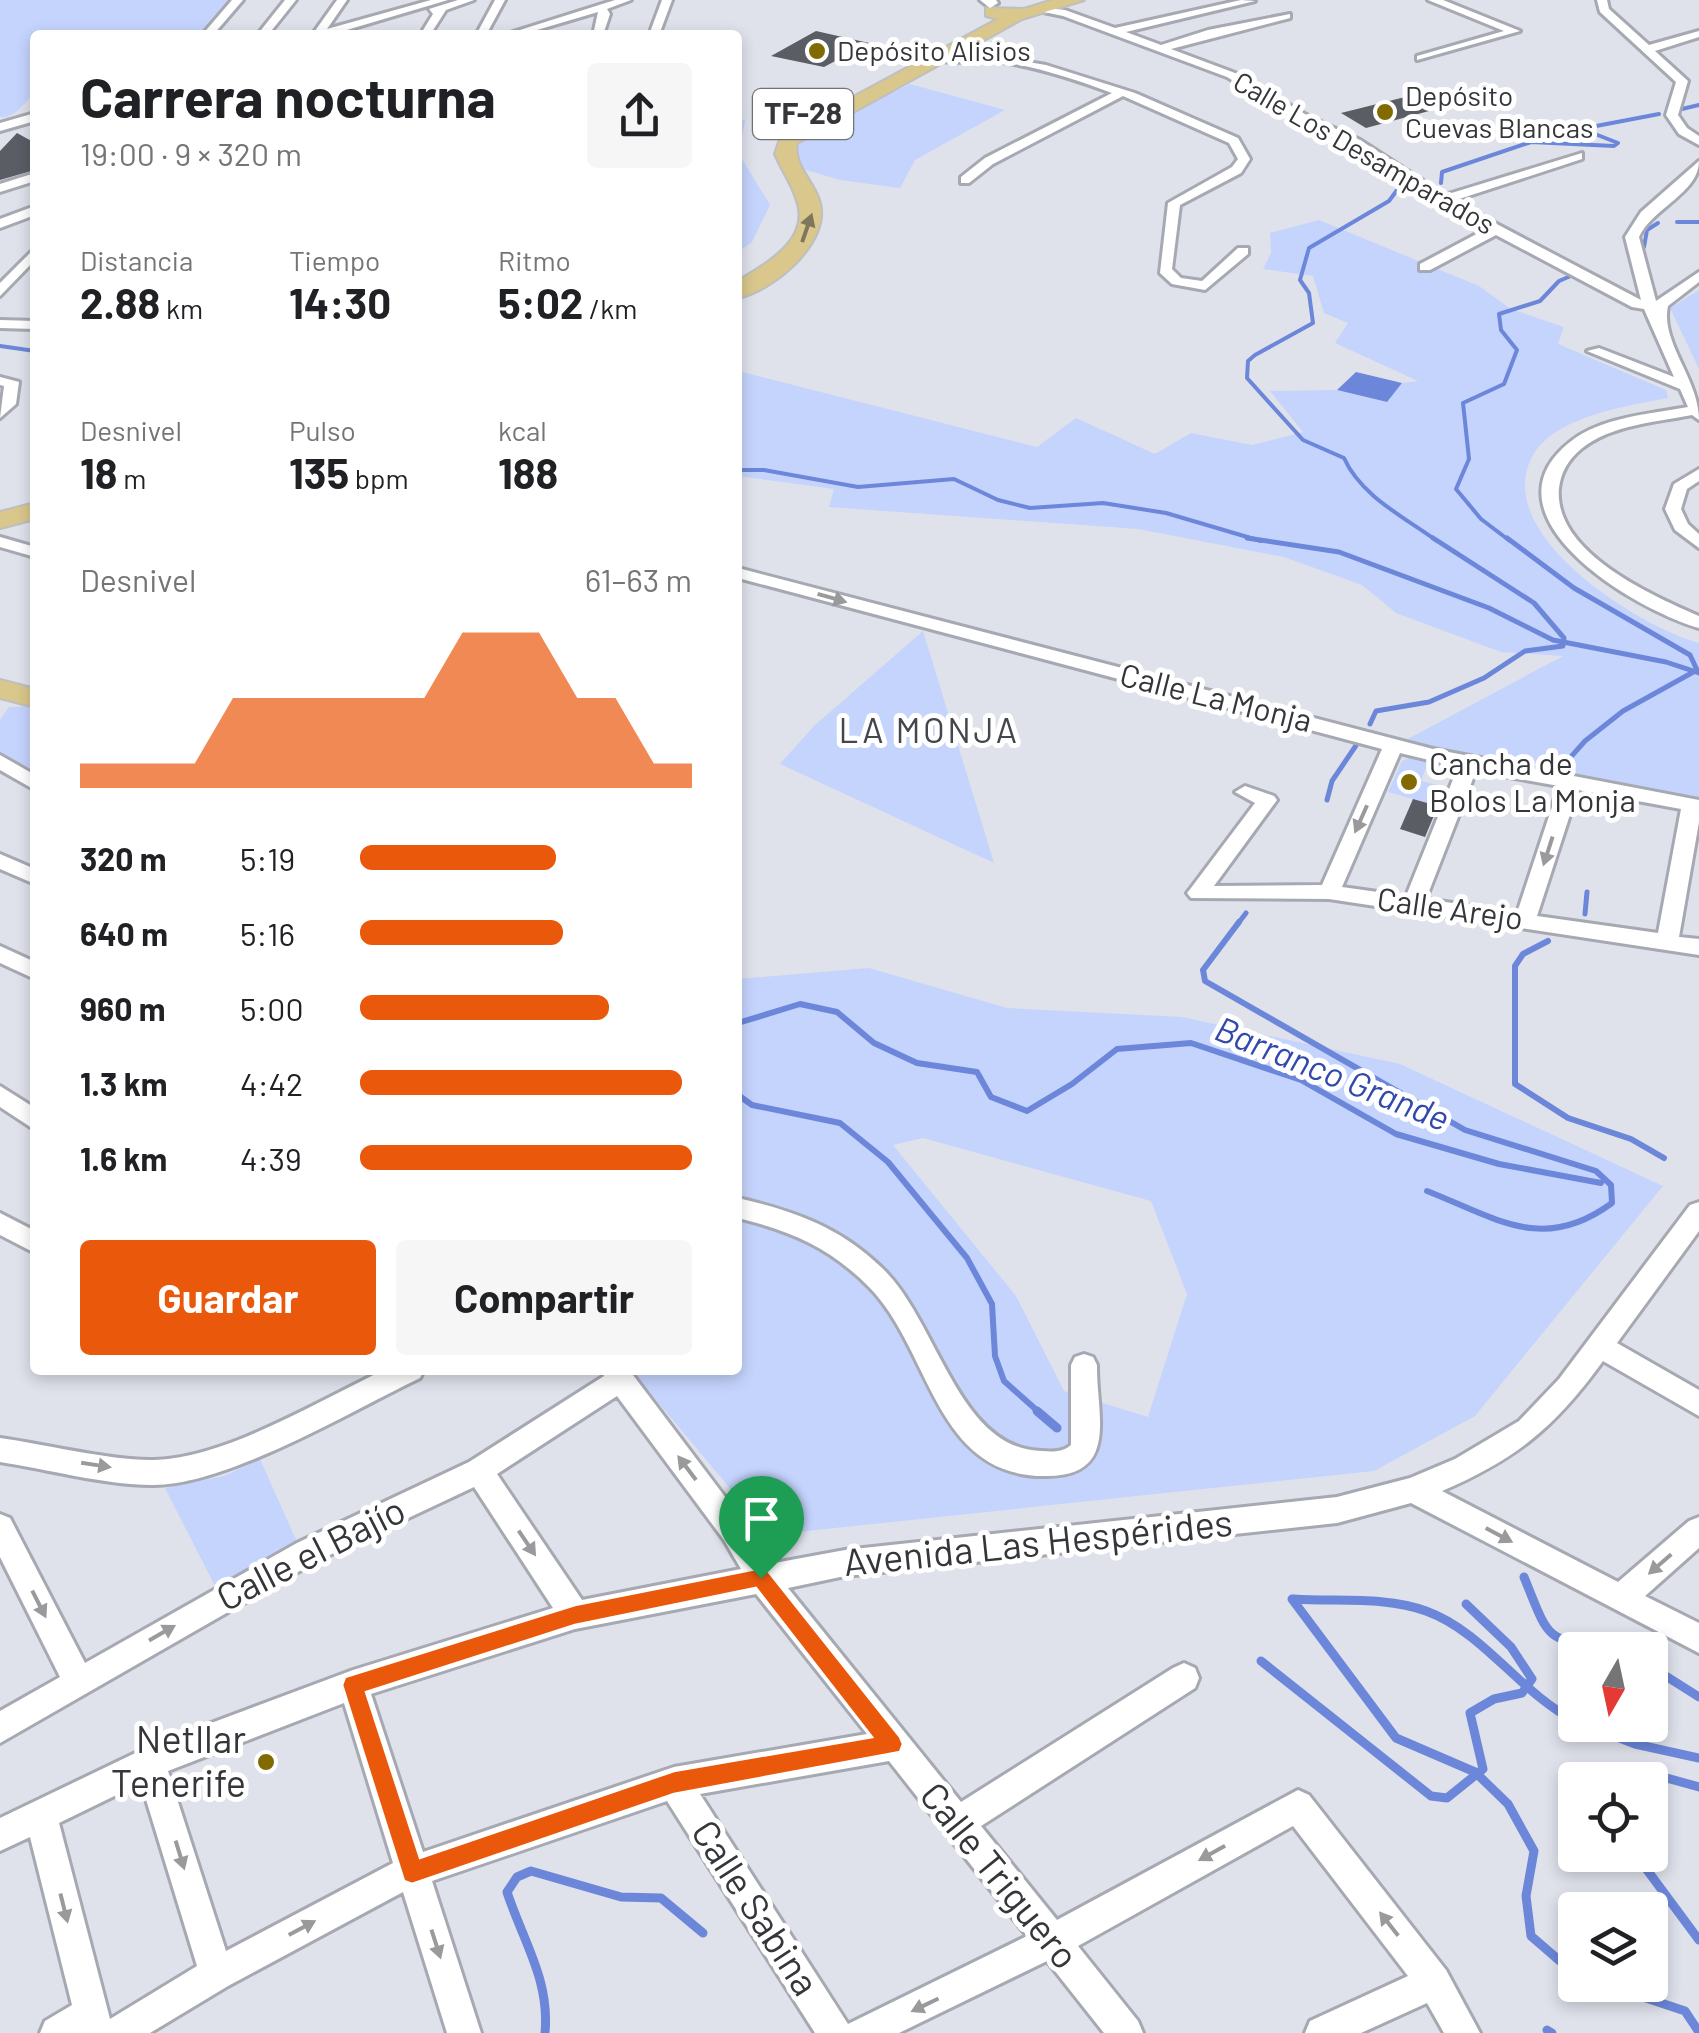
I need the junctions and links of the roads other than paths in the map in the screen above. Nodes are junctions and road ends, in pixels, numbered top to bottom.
1 (238, 0) edge
2 (291, 0) edge
3 (342, 0) edge
4 (469, 0) edge
5 (500, 0) edge
6 (626, 0) edge
7 (666, 0) edge
8 (1433, 0) edge
9 (1250, 1) edge
10 (442, 4) edge
11 (992, 4) edge
12 (1600, 5) edge
13 (1031, 7) edge
14 (600, 8) junction
15 (1073, 8) edge
16 (1286, 16) dead end
17 (549, 23) edge
18 (211, 30) edge
19 (266, 30) edge
20 (321, 30) edge
21 (337, 30) edge
22 (376, 30) edge
23 (428, 30) edge
24 (484, 30) edge
25 (600, 30) edge
26 (656, 30) edge
27 (1117, 31) junction
28 (1699, 34) edge
29 (975, 48) junction
30 (1162, 48) junction
31 (1648, 49) junction
32 (1421, 58) dead end
33 (1699, 74) edge
34 (1682, 80) junction
35 (1120, 92) junction
36 (30, 106) edge
37 (30, 119) edge
38 (30, 126) edge
39 (3, 131) edge
40 (764, 137) dead end
41 (1699, 141) edge
42 (1578, 156) dead end
43 (1699, 165) edge
44 (765, 167) dead end
45 (30, 179) edge
46 (966, 180) dead end
47 (0, 188) edge
48 (1443, 200) junction
49 (30, 212) edge
50 (0, 223) edge
51 (30, 223) edge
52 (1496, 230) junction
53 (1244, 251) dead end
54 (30, 258) edge
55 (1425, 266) dead end
56 (742, 271) edge
57 (1699, 276) edge
58 (1641, 280) junction
59 (1683, 286) junction
60 (742, 289) edge
61 (0, 292) edge
62 (1649, 302) junction
63 (1657, 322) junction
64 (0, 324) edge
65 (30, 325) edge
66 (1594, 351) dead end
67 (0, 380) edge
68 (1685, 386) junction
69 (0, 413) edge
70 (1698, 413) edge
71 (1699, 474) edge
72 (0, 542) edge
73 (1699, 544) edge
74 (30, 551) edge
75 (746, 576) edge
76 (1699, 623) edge
77 (0, 689) edge
78 (30, 697) edge
79 (1393, 746) junction
80 (0, 761) edge
81 (1469, 763) junction
82 (30, 781) edge
83 (1570, 781) junction
84 (1246, 792) dead end
85 (1695, 806) edge
86 (0, 861) edge
87 (30, 875) edge
88 (1329, 892) junction
89 (1414, 902) junction
90 (1525, 920) junction
91 (1667, 942) junction
92 (1699, 947) edge
93 (0, 954) edge
94 (30, 969) edge
95 (0, 1095) edge
96 (30, 1117) edge
97 (742, 1209) edge
98 (1699, 1212) edge
99 (0, 1223) edge
100 (30, 1240) edge
101 (1600, 1346) junction
102 (1084, 1365) dead end
103 (399, 1375) edge
104 (617, 1375) edge
105 (1699, 1404) edge
106 (0, 1450) edge
107 (479, 1471) junction
108 (1413, 1490) junction
109 (0, 1526) edge
110 (1699, 1530) edge
111 (761, 1578) junction
112 (1620, 1599) junction
113 (575, 1615) junction
114 (1699, 1639) edge
115 (1184, 1678) dead end
116 (78, 1681) junction
117 (352, 1685) junction
118 (0, 1728) edge
119 (892, 1744) junction
120 (150, 1762) junction
121 (674, 1783) junction
122 (40, 1814) junction
123 (958, 1822) junction
124 (0, 1835) edge
125 (412, 1872) junction
126 (1051, 1942) junction
127 (216, 1974) junction
128 (1434, 1982) junction
129 (102, 2026) edge
130 (57, 2033) edge
131 (464, 2033) edge
132 (835, 2033) edge
133 (862, 2033) edge
134 (1126, 2033) edge
135 (1322, 2033) edge
136 (1464, 2033) edge

1 - 18 street
2 - 19 street
3 - 20 street
4 - 10 street
5 - 24 street
6 - 14 street
7 - 26 street
8 - 32 street
9 - 27 street
10 - 21 street
10 - 22 street
10 - 23 street
11 - 13 main road, TF-28
11 - 40 main road, TF-28
12 - 31 street
13 - 15 main road, TF-28
13 - 29 main road, TF-28
14 - 17 street
14 - 25 street
15 - 27 street, Calle Los Desamparados
16 - 30 street
27 - 30 street, Calle Los Desamparados
28 - 31 street
29 - 35 street
60 -> 29 main road, TF-28
30 - 48 street, Calle Los Desamparados
31 - 34 street
33 - 34 street
34 - 41 street
35 - 46 street
35 - 53 street
36 - 39 street
37 - 39 street
38 - 39 street
42 - 48 street
43 - 58 street
44 - 56 main road, TF-28
45 - 47 street
48 - 52 street, Calle Los Desamparados
49 - 50 street
50 - 51 street
52 - 55 street
52 - 62 street, Calle Los Desamparados
54 - 61 street
57 - 59 street
58 - 59 street
58 - 62 street
59 - 62 street
59 - 63 street
62 - 63 street
63 - 68 street
64 - 65 street
66 - 68 street
67 - 69 street
68 - 70 street
70 - 76 street
71 - 73 street
72 - 74 street
75 -> 79 street, Calle La Monja
77 - 78 main road
79 - 81 street, Calle La Monja
79 -> 88 street
80 - 82 street
81 - 83 street, Calle La Monja
81 - 89 street
83 - 85 street, Calle La Monja
83 -> 90 street
84 - 88 street, Calle Arejo
85 - 91 street
86 - 87 street
88 - 89 street, Calle Arejo
89 - 90 street, Calle Arejo
90 - 91 street, Calle Arejo
91 - 92 street, Calle Arejo
93 - 94 street
95 - 96 street
97 - 102 street
98 - 101 street, Avenida Las Hespérides
99 - 100 street
101 - 105 street
101 - 108 street, Avenida Las Hespérides
106 -> 103 street
104 - 107 street, Calle el Bajío
111 -> 104 street, Calle Triguero
107 -> 113 street
116 -> 107 street, Calle el Bajío
108 - 111 street, Avenida Las Hespérides
108 -> 112 street
109 -> 116 street
110 -> 112 street
111 - 113 street, Avenida Las Hespérides
111 - 119 street, Calle Triguero
112 - 114 street
113 - 117 street, Avenida Las Hespérides
115 - 123 street
116 - 118 street, Calle el Bajío
117 - 120 street, Avenida Las Hespérides
117 - 125 street
119 - 121 street
119 - 123 street, Calle Triguero
120 - 122 street, Avenida Las Hespérides
120 -> 127 street
121 - 125 street
121 - 132 street, Calle Sabina
122 - 124 street, Avenida Las Hespérides
122 -> 129 street
123 - 126 street, Calle Triguero
127 -> 125 street
125 -> 131 street
128 -> 126 street
126 -> 133 street
126 - 134 street, Calle Triguero
127 - 129 street
128 - 135 street
128 - 136 street
129 - 130 street

